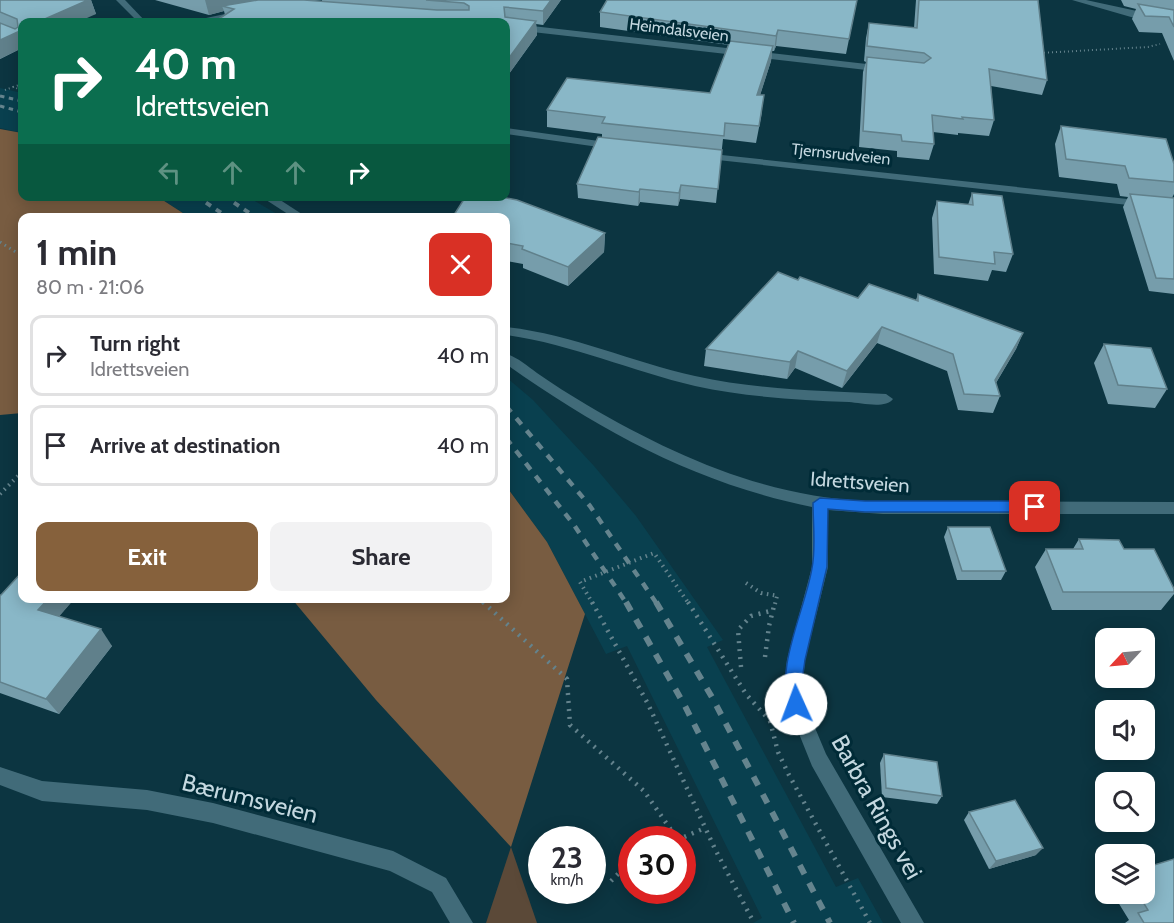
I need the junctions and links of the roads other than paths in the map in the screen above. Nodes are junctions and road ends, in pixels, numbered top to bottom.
1 (120, 0) edge
2 (1076, 0) edge
3 (281, 5) edge
4 (138, 18) edge
5 (212, 18) edge
6 (1174, 22) edge
7 (510, 26) edge
8 (898, 71) edge
9 (510, 132) edge
10 (620, 147) edge
11 (691, 154) edge
12 (274, 201) edge
13 (1174, 207) edge
14 (294, 213) edge
15 (510, 332) edge
16 (510, 361) edge
17 (886, 399) dead end
18 (820, 503) junction
19 (1174, 508) edge
20 (0, 776) edge
21 (462, 923) edge
22 (914, 923) edge

1 - 4 street
2 - 6 street
3 - 5 street
7 - 8 street, Heimdalsveien
9 - 10 street
11 - 13 street, Tjernsrudveien
12 - 14 street
15 - 17 street
16 - 18 street, Idrettsveien
18 - 19 street, Idrettsveien
18 - 22 street, Barbra Rings vei
20 - 21 street, Bærumsveien

